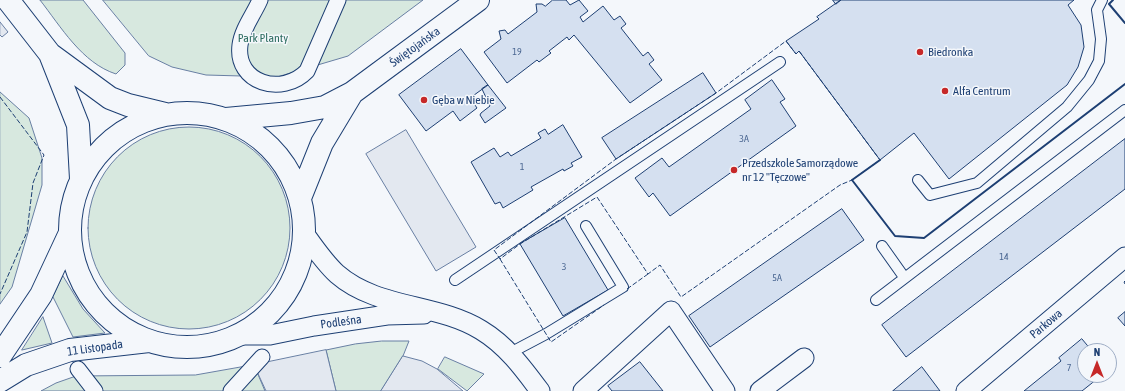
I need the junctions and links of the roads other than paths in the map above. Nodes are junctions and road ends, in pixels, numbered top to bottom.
1 (8, 0) edge
2 (260, 0) edge
3 (338, 0) edge
4 (478, 0) edge
5 (1102, 0) edge
6 (50, 54) junction
7 (780, 62) dead end
8 (352, 93) junction
9 (1125, 110) edge
10 (168, 114) junction
11 (225, 119) junction
12 (81, 179) junction
13 (918, 180) dead end
14 (300, 198) junction
15 (586, 226) dead end
16 (304, 233) junction
17 (69, 235) junction
18 (882, 246) dead end
19 (1125, 257) edge
20 (904, 277) junction
21 (455, 280) dead end
22 (876, 300) dead end
23 (445, 314) junction
24 (239, 335) junction
25 (149, 341) junction
26 (510, 353) junction
27 (0, 356) edge
28 (262, 357) dead end
29 (804, 358) dead end
30 (78, 368) dead end
31 (0, 381) edge
32 (95, 391) edge
33 (231, 391) edge
34 (540, 391) edge
35 (583, 391) edge
36 (725, 391) edge
37 (760, 391) edge
38 (966, 391) edge

1 - 6 street
2 - 3 street
4 - 8 street, Świętojańska
5 - 13 lane
6 - 10 street
6 - 12 street
7 - 21 lane
8 - 11 street, Świętojańska
8 - 14 street, Świętojańska
9 - 20 lane
10 - 11 street
10 - 12 street
11 - 14 street
12 - 17 street
14 - 16 street
15 - 26 lane
16 - 23 street, Podleśna
16 - 24 street
17 - 25 street
17 - 27 street
18 - 20 lane
19 - 38 street, Parkowa
20 - 22 lane
23 - 24 street, Podleśna
23 - 26 street, Podleśna
24 - 25 street
25 - 31 street, 11 Listopada
26 - 34 street, Podleśna
28 - 33 street
29 - 37 street
30 - 32 street
35 - 36 street

